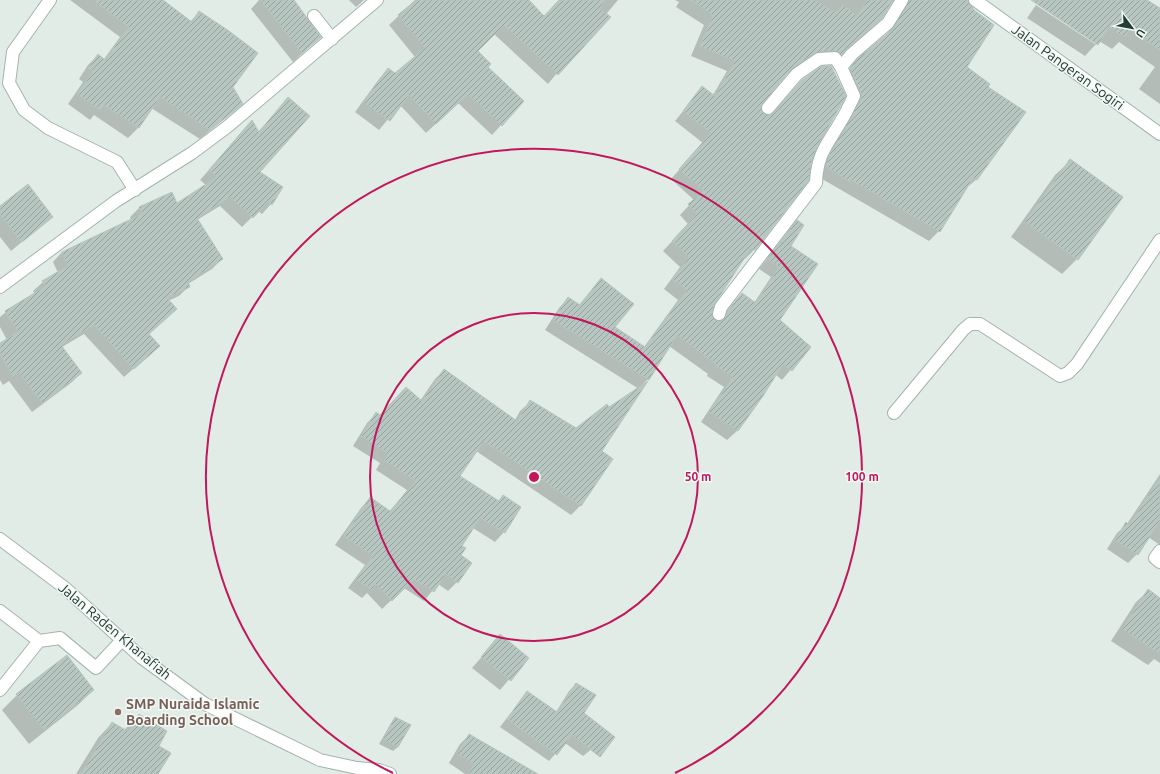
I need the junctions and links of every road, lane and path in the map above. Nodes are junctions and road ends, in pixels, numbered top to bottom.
1 (50, 0) edge
2 (377, 0) edge
3 (902, 0) edge
4 (975, 0) edge
5 (314, 16) dead end
6 (332, 39) junction
7 (841, 67) junction
8 (768, 108) dead end
9 (1160, 134) edge
10 (135, 190) junction
11 (1160, 240) edge
12 (0, 287) edge
13 (719, 314) dead end
14 (894, 413) dead end
15 (0, 539) edge
16 (0, 611) edge
17 (123, 639) junction
18 (39, 641) junction
19 (0, 690) edge
20 (390, 774) edge

1 - 10 street
2 - 6 street
3 - 7 street
4 - 9 street, Jalan Pangeran Sogiri
5 - 6 street
6 - 10 street
7 - 8 street
7 - 13 street
10 - 12 street
11 - 14 street
15 - 17 street, Jalan Raden Khanafiah
16 - 18 street
17 - 18 street
17 - 20 street, Jalan Raden Khanafiah
18 - 19 street

